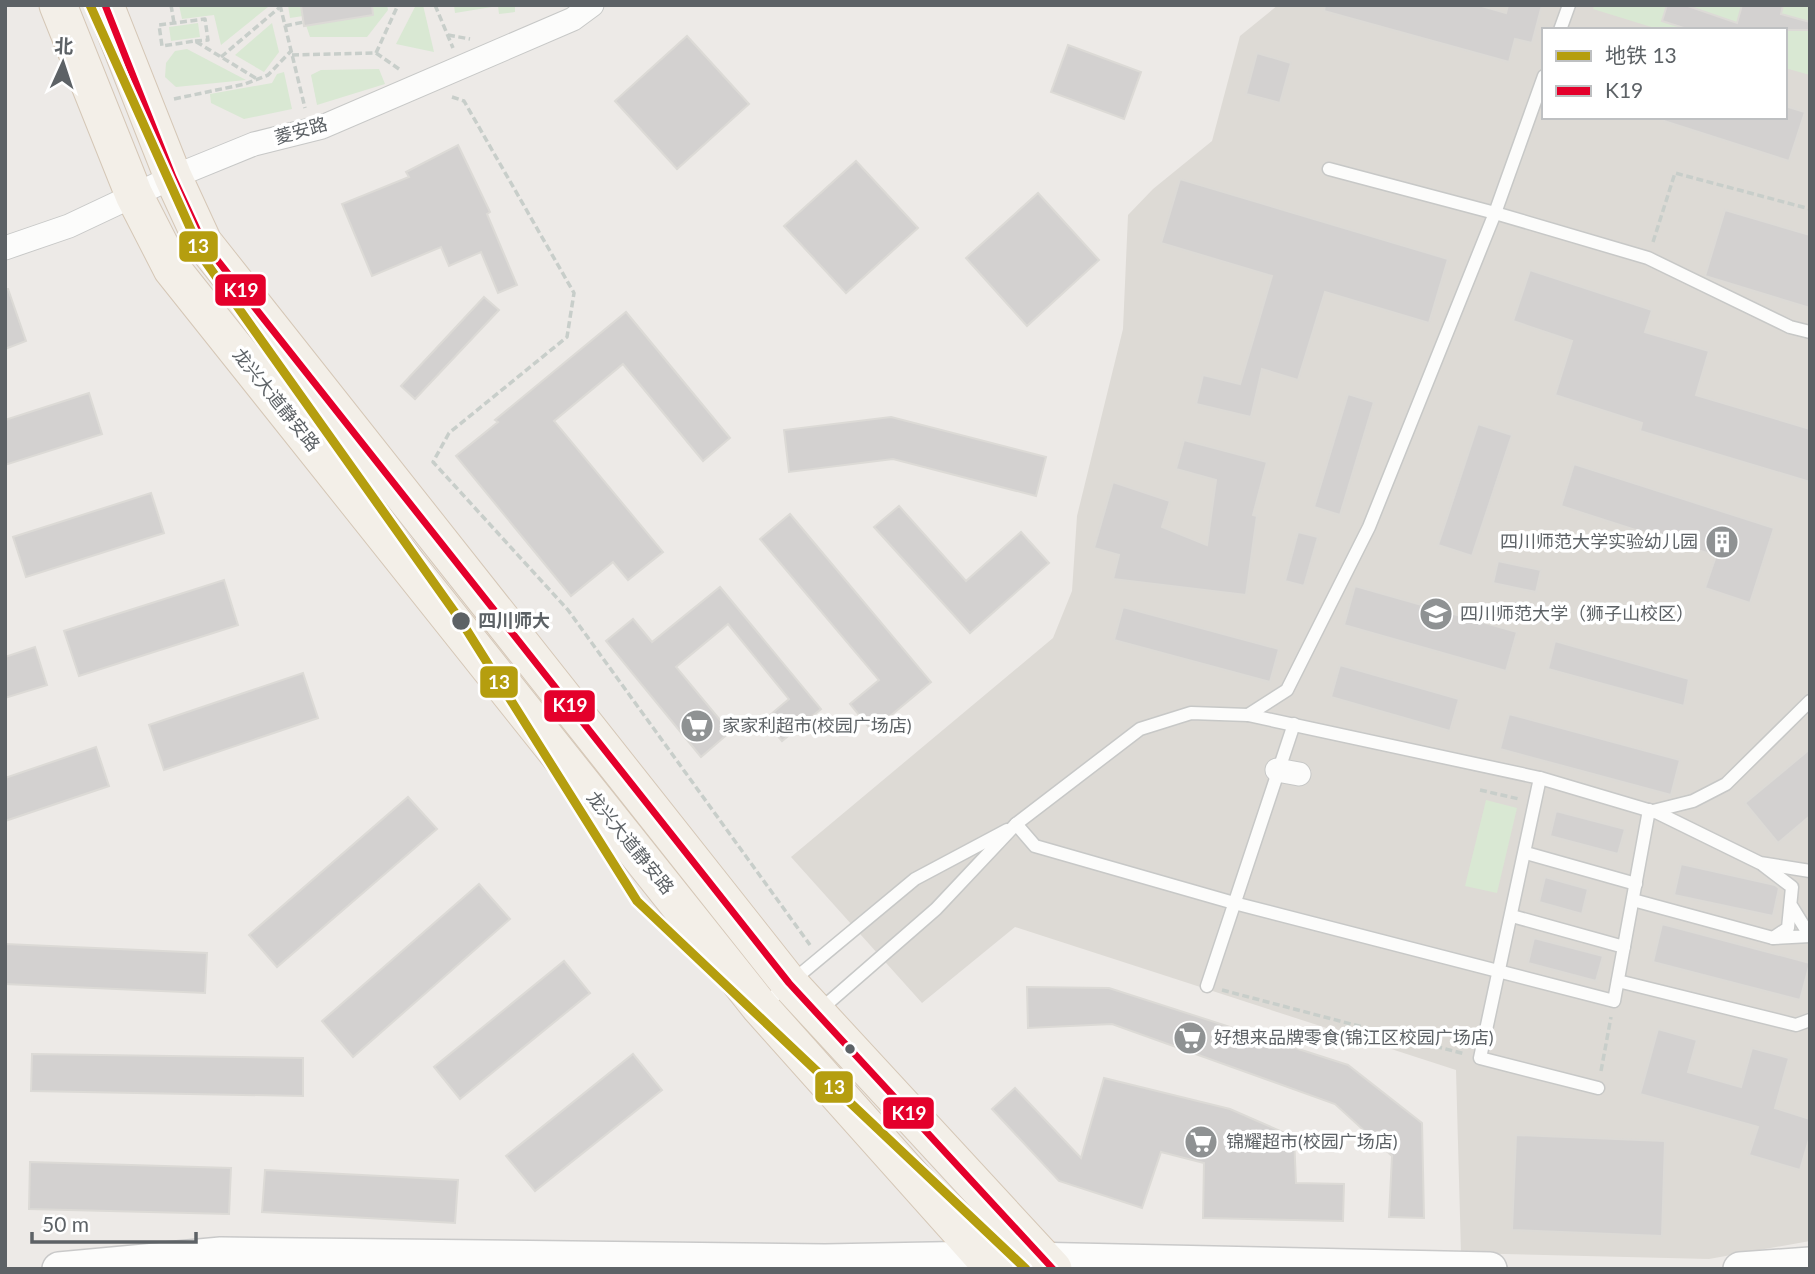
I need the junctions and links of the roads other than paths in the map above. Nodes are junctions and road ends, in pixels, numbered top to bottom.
1 (58, 5) edge
2 (105, 5) edge
3 (592, 5) edge
4 (1569, 5) edge
5 (1561, 28) edge
6 (1542, 82) edge
7 (1329, 169) dead end
8 (173, 177) junction
9 (134, 195) junction
10 (1495, 213) junction
11 (5, 248) edge
12 (1810, 332) edge
13 (1810, 701) edge
14 (1248, 715) junction
15 (1294, 724) junction
16 (1540, 778) junction
17 (1651, 811) junction
18 (1016, 824) junction
19 (1526, 853) junction
20 (1760, 863) junction
21 (1810, 871) edge
22 (1636, 884) junction
23 (1633, 900) junction
24 (1234, 902) junction
25 (1792, 907) junction
26 (1512, 916) junction
27 (1773, 938) junction
28 (1624, 947) junction
29 (1499, 972) junction
30 (1618, 981) junction
31 (789, 983) junction
32 (1207, 986) road end
33 (760, 1007) junction
34 (1810, 1020) edge
35 (801, 1027) junction
36 (1598, 1088) road end
37 (989, 1263) edge
38 (1049, 1264) edge
39 (1810, 1264) edge
40 (829, 1265) edge
41 (1273, 1267) edge
42 (59, 1269) edge
43 (1489, 1269) edge
44 (1740, 1269) edge

1 - 9 main road, 龙兴大道静安路
2 - 8 main road, 龙兴大道静安路
3 - 8 street, 菱安路
4 - 5 lane
6 - 10 lane
7 - 10 lane
8 - 9 street, 菱安路
8 - 31 main road, 龙兴大道静安路
9 - 11 street, 菱安路
9 - 33 main road, 龙兴大道静安路
10 - 12 lane
10 - 14 lane
13 - 17 lane
14 - 15 lane
14 - 18 lane
15 - 16 lane
15 - 24 lane
16 - 17 lane
16 - 19 lane
17 - 20 lane
17 - 22 lane
18 - 24 lane
18 - 31 lane
18 - 35 lane
19 - 22 lane
19 - 26 lane
20 - 21 lane
20 - 25 lane
22 - 23 lane
23 - 27 lane
23 - 28 lane
24 - 29 lane
24 - 32 lane
25 - 27 lane
25 - 27 lane
26 - 28 lane
26 - 29 lane
28 - 30 lane
29 - 30 lane
29 - 36 lane
30 - 34 lane
31 - 33 lane
31 - 35 main road, 龙兴大道静安路
33 - 35 main road, 龙兴大道静安路
35 - 37 main road, 龙兴大道静安路
35 - 38 main road, 龙兴大道静安路
37 - 38 main road
37 - 40 main road
38 - 41 main road
39 - 44 main road
40 - 42 main road
41 - 43 main road

